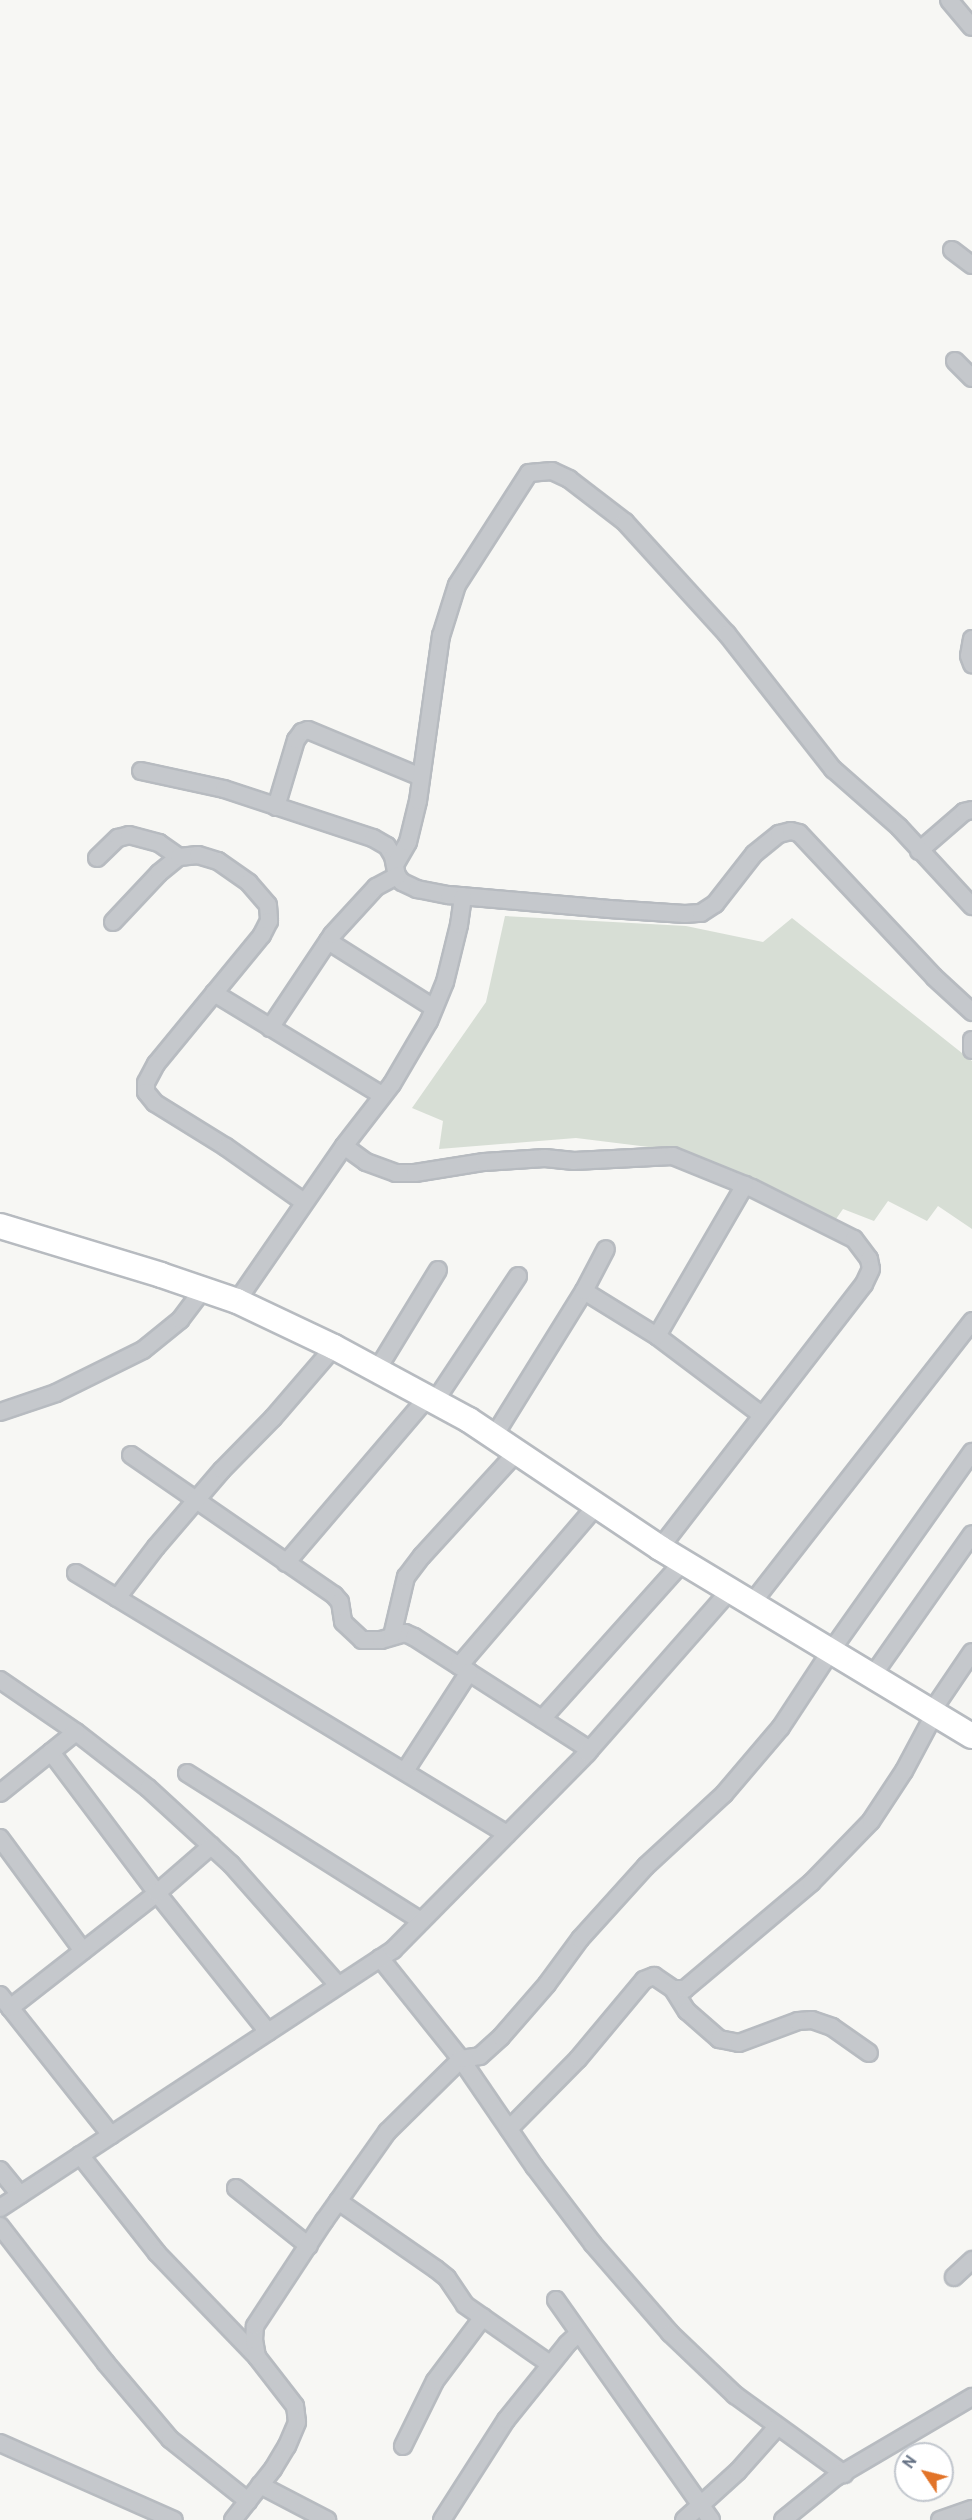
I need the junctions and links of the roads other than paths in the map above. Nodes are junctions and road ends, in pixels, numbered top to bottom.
1 (950, 0) edge
2 (972, 27) edge
3 (952, 250) dead end
4 (972, 265) edge
5 (955, 361) dead end
6 (972, 378) edge
7 (972, 639) edge
8 (972, 664) edge
9 (141, 771) dead end
10 (421, 777) junction
11 (276, 807) junction
12 (972, 810) edge
13 (919, 851) junction
14 (179, 857) junction
15 (97, 858) dead end
16 (396, 869) junction
17 (463, 896) junction
18 (972, 906) edge
19 (113, 922) dead end
20 (328, 941) junction
21 (214, 993) junction
22 (434, 1008) junction
23 (972, 1012) edge
24 (270, 1028) junction
25 (972, 1040) edge
26 (972, 1050) edge
27 (382, 1095) junction
28 (344, 1146) junction
29 (745, 1185) junction
30 (304, 1202) junction
31 (0, 1226) edge
32 (606, 1249) dead end
33 (438, 1270) dead end
34 (519, 1276) dead end
35 (203, 1289) junction
36 (584, 1291) junction
37 (237, 1301) junction
38 (972, 1321) edge
39 (657, 1336) junction
40 (334, 1347) junction
41 (377, 1370) junction
42 (431, 1399) junction
43 (0, 1412) edge
44 (762, 1415) junction
45 (494, 1436) junction
46 (518, 1451) junction
47 (972, 1452) edge
48 (131, 1455) dead end
49 (195, 1501) junction
50 (597, 1504) junction
51 (972, 1534) edge
52 (660, 1548) junction
53 (683, 1562) junction
54 (286, 1563) junction
55 (76, 1573) dead end
56 (730, 1590) junction
57 (117, 1598) junction
58 (752, 1603) junction
59 (392, 1636) junction
60 (831, 1651) junction
61 (972, 1652) edge
62 (464, 1669) junction
63 (873, 1676) junction
64 (0, 1680) edge
65 (933, 1712) junction
66 (542, 1719) junction
67 (969, 1729) edge
68 (76, 1732) junction
69 (590, 1750) junction
70 (51, 1752) junction
71 (405, 1771) junction
72 (187, 1773) dead end
73 (0, 1793) edge
74 (507, 1834) junction
75 (0, 1838) edge
76 (211, 1846) junction
77 (157, 1893) junction
78 (421, 1921) junction
79 (83, 1951) junction
80 (380, 1958) junction
81 (338, 1985) junction
82 (673, 1989) junction
83 (5, 2001) edge
84 (268, 2032) junction
85 (869, 2053) dead end
86 (461, 2059) junction
87 (509, 2129) junction
88 (111, 2135) junction
89 (80, 2155) junction
90 (0, 2170) edge
91 (236, 2188) dead end
92 (20, 2195) junction
93 (338, 2201) junction
94 (0, 2208) edge
95 (0, 2226) edge
96 (309, 2246) junction
97 (972, 2260) edge
98 (954, 2277) dead end
99 (556, 2300) dead end
100 (483, 2317) junction
101 (579, 2333) junction
102 (257, 2357) junction
103 (550, 2364) junction
104 (972, 2397) edge
105 (777, 2427) junction
106 (0, 2443) edge
107 (403, 2446) dead end
108 (844, 2474) junction
109 (260, 2486) junction
110 (248, 2501) junction
111 (700, 2505) junction
112 (972, 2509) edge
113 (174, 2520) edge
114 (233, 2520) edge
115 (327, 2520) edge
116 (442, 2520) edge
117 (684, 2520) edge
118 (711, 2520) edge
119 (783, 2520) edge
120 (940, 2520) edge

1 - 2 street
3 - 4 street
5 - 6 street
7 - 8 street
9 - 11 street
10 - 11 street
10 - 13 street
10 - 16 street
11 - 16 street
12 - 13 street
13 - 18 street
14 - 15 street
14 - 19 street
14 - 21 street
16 - 17 street
16 - 20 street
17 - 22 street
17 - 23 street
20 - 22 street
20 - 24 street
21 - 24 street
21 - 30 street
22 - 27 street
24 - 27 street
25 - 26 street
27 - 28 street
28 - 29 street
28 - 30 street
29 - 39 street
29 - 44 street
30 - 37 street
31 - 35 main road
32 - 36 street
33 - 41 street
34 - 42 street
35 - 37 main road
35 - 43 street
36 - 39 street
36 - 45 street
37 - 40 main road
38 - 58 street
39 - 44 street
40 - 41 main road
40 - 49 street
41 - 42 main road
42 - 45 main road
42 - 54 street
44 - 52 street
45 - 46 main road
46 - 50 main road
46 - 59 street
47 - 60 street
48 - 49 street
49 - 54 street
49 - 57 street
50 - 52 main road
50 - 62 street
51 - 63 street
52 - 53 main road
53 - 56 main road
53 - 66 street
54 - 59 street
55 - 57 street
56 - 58 main road
56 - 69 street
57 - 71 street
58 - 60 main road
59 - 62 street
60 - 63 main road
60 - 86 street
61 - 65 street
62 - 66 street
62 - 71 street
63 - 65 main road
64 - 68 street
65 - 67 main road
65 - 82 street
66 - 69 street
68 - 70 street
68 - 76 street
69 - 74 street
70 - 73 street
70 - 77 street
71 - 74 street
72 - 78 street
74 - 78 street
75 - 79 street
76 - 77 street
76 - 81 street
77 - 79 street
77 - 84 street
78 - 80 street
79 - 83 street
80 - 81 street
80 - 86 street
81 - 84 street
82 - 85 street
82 - 87 street
83 - 88 street
84 - 88 street
86 - 87 street
86 - 93 street
87 - 105 street
88 - 89 street
89 - 92 street
89 - 102 street
90 - 92 street
91 - 96 street
92 - 94 street
93 - 96 street
93 - 100 street
95 - 110 street
96 - 102 street
97 - 98 street
99 - 101 street
100 - 103 street
100 - 107 street
101 - 103 street
101 - 111 street
102 - 109 street
103 - 116 street
104 - 108 street
105 - 108 street
105 - 111 street
106 - 113 street
108 - 119 street
109 - 110 street
109 - 115 street
110 - 114 street
111 - 117 street
111 - 118 street
112 - 120 street

